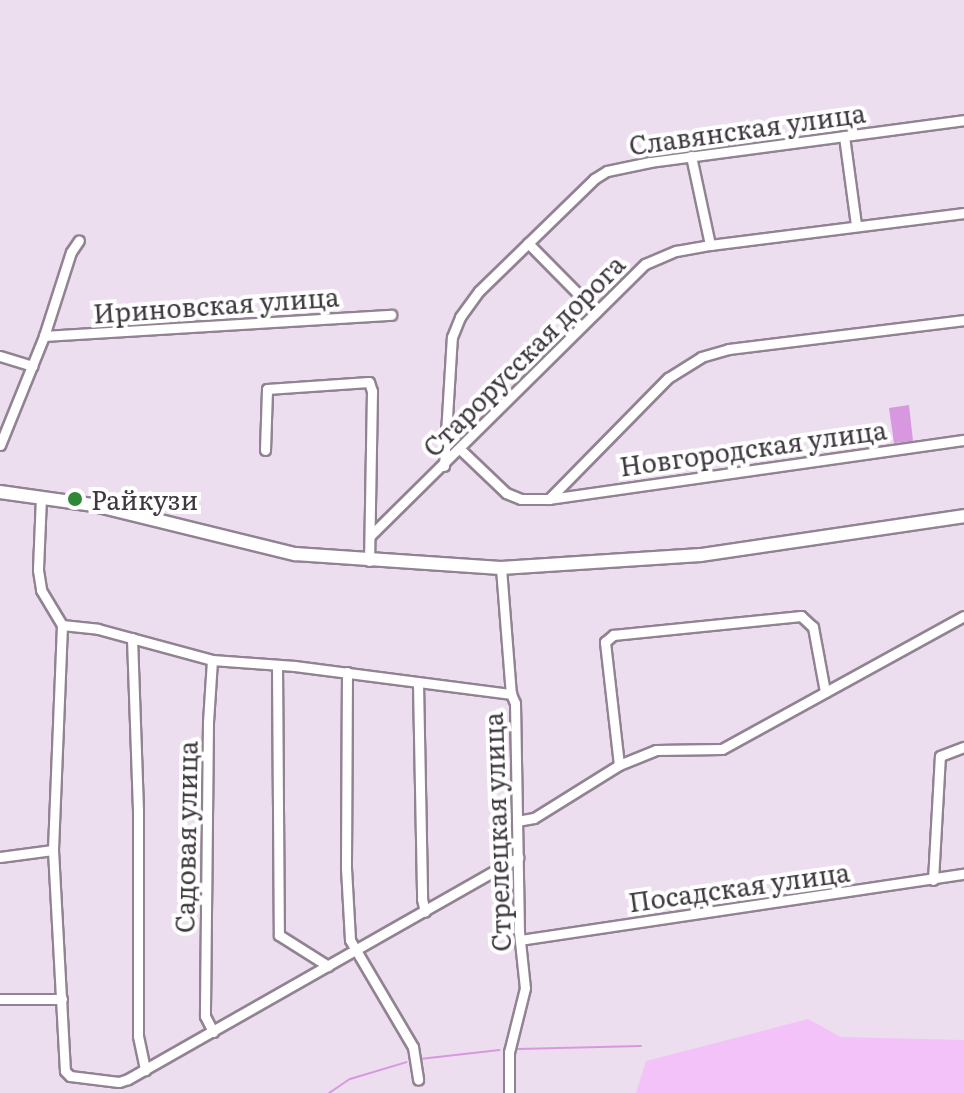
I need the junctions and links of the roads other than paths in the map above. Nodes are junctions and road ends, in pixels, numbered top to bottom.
1 (964, 120) edge
2 (844, 136) junction
3 (691, 156) junction
4 (964, 213) edge
5 (856, 225) junction
6 (79, 240) dead end
7 (528, 243) junction
8 (710, 245) junction
9 (596, 312) junction
10 (391, 315) dead end
11 (964, 320) edge
12 (44, 336) junction
13 (0, 356) edge
14 (32, 366) junction
15 (964, 440) edge
16 (0, 445) edge
17 (265, 450) dead end
18 (461, 450) junction
19 (444, 466) junction
20 (0, 492) edge
21 (41, 497) junction
22 (549, 499) junction
23 (964, 516) edge
24 (371, 535) junction
25 (369, 561) junction
26 (501, 568) junction
27 (964, 616) edge
28 (62, 625) junction
29 (132, 638) junction
30 (212, 660) junction
31 (277, 665) junction
32 (347, 672) junction
33 (418, 683) junction
34 (825, 692) junction
35 (511, 694) junction
36 (964, 747) edge
37 (619, 765) junction
38 (517, 821) junction
39 (53, 850) junction
40 (0, 857) edge
41 (518, 857) junction
42 (964, 874) edge
43 (933, 880) junction
44 (425, 912) junction
45 (520, 940) junction
46 (359, 950) junction
47 (328, 966) junction
48 (0, 999) edge
49 (62, 999) junction
50 (213, 1032) junction
51 (145, 1070) junction
52 (418, 1080) dead end
53 (509, 1093) edge

1 - 2 street, Славянская улица
2 - 3 street, Славянская улица
2 - 5 street
3 - 7 street, Славянская улица
3 - 8 street
4 - 5 street, Старорусская дорога
5 - 8 street, Старорусская дорога
6 - 12 street
7 - 9 street
7 - 19 street, Славянская улица
8 - 9 street, Старорусская дорога
9 - 18 street, Старорусская дорога
10 - 12 street, Ириновская улица
11 - 22 street
12 - 14 street
13 - 14 street
14 - 16 street
15 - 22 street, Новгородская улица
17 - 24 street
18 - 19 street, Старорусская дорога
18 - 22 street, Новгородская улица
19 - 24 street, Старорусская дорога
20 - 21 main road
21 - 25 main road
21 - 28 street
23 - 26 main road
24 - 25 street
25 - 26 main road
26 - 35 street, Стрелецкая улица
27 - 34 street
28 - 29 street
28 - 39 street
29 - 30 street
29 - 51 street
30 - 31 street
30 - 50 street, Садовая улица
31 - 32 street
31 - 47 street
32 - 33 street
32 - 46 street
33 - 35 street
33 - 44 street
34 - 37 street
34 - 37 street
35 - 38 street, Стрелецкая улица
36 - 43 street
37 - 38 street
38 - 41 street, Стрелецкая улица
39 - 40 street
39 - 49 street
41 - 44 street
41 - 45 street, Стрелецкая улица
42 - 43 street, Посадская улица
43 - 45 street, Посадская улица
44 - 46 street
45 - 53 street, Стрелецкая улица
46 - 47 street
46 - 52 street
47 - 50 street
48 - 49 street
49 - 51 street
50 - 51 street

